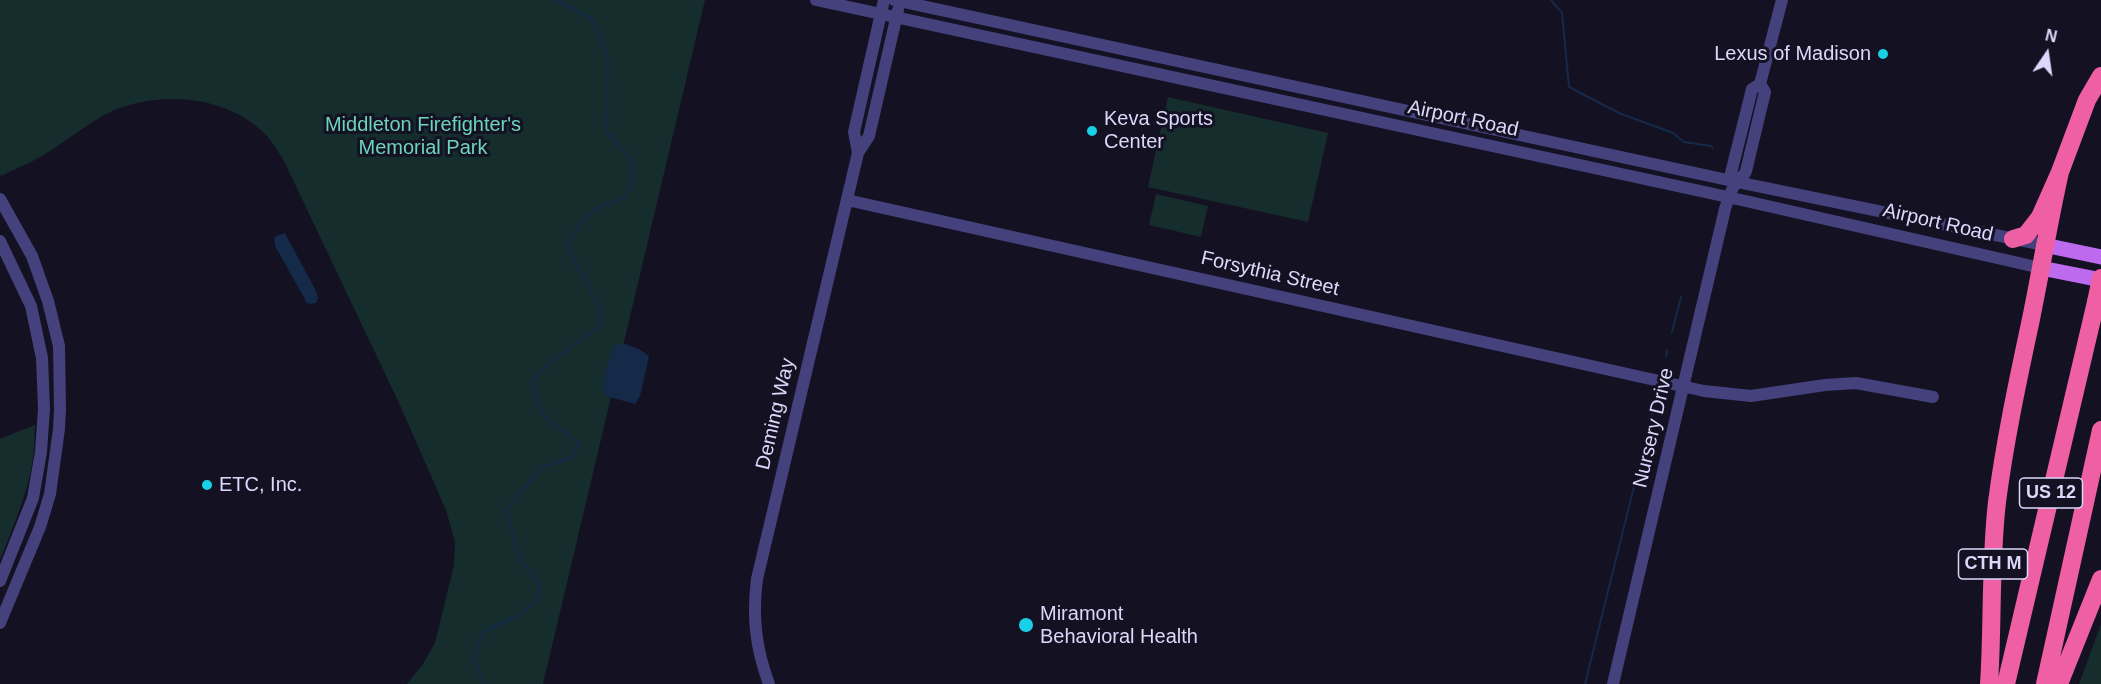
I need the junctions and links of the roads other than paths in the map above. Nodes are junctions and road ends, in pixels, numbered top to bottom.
1 (816, 0) edge
2 (884, 0) edge
3 (898, 0) edge
4 (1782, 0) edge
5 (881, 14) junction
6 (896, 18) junction
7 (2101, 76) edge
8 (858, 153) junction
9 (2060, 172) junction
10 (1737, 182) junction
11 (1728, 197) junction
12 (0, 199) edge
13 (847, 200) junction
14 (2013, 239) junction
15 (0, 241) edge
16 (2044, 245) junction
17 (2101, 256) edge
18 (2041, 268) junction
19 (2101, 279) edge
20 (1683, 387) junction
21 (1933, 397) dead end
22 (2101, 430) edge
23 (2101, 579) edge
24 (0, 581) edge
25 (0, 623) edge
26 (769, 684) edge
27 (1613, 684) edge
28 (1989, 684) edge
29 (2006, 684) edge
30 (2044, 684) edge
31 (2060, 684) edge

1 - 5 street, Airport Road
2 - 5 street, Deming Way
3 - 6 street, Deming Way
3 - 10 street, Airport Road
4 - 10 street, Nursery Drive
5 - 6 street, Airport Road
5 - 8 street, Deming Way
6 - 8 street, Deming Way
6 - 11 street, Airport Road
7 - 9 highway
8 - 13 street, Deming Way
9 - 14 highway
9 - 16 highway
10 - 11 street, Nursery Drive
10 - 14 street, Airport Road
11 - 18 street, Airport Road
11 - 20 street, Nursery Drive
12 - 25 street
13 - 20 street, Forsythia Street
13 - 26 street, Deming Way
14 - 16 street, Airport Road
15 - 24 street
16 - 17 main road, Airport Road
16 - 18 highway
18 - 19 main road, Airport Road
18 - 28 highway, CTH M
19 - 29 highway, US 12, bridge
20 - 21 street, Forsythia Street
20 - 27 street, Nursery Drive
22 - 30 highway, US 12
23 - 31 highway

